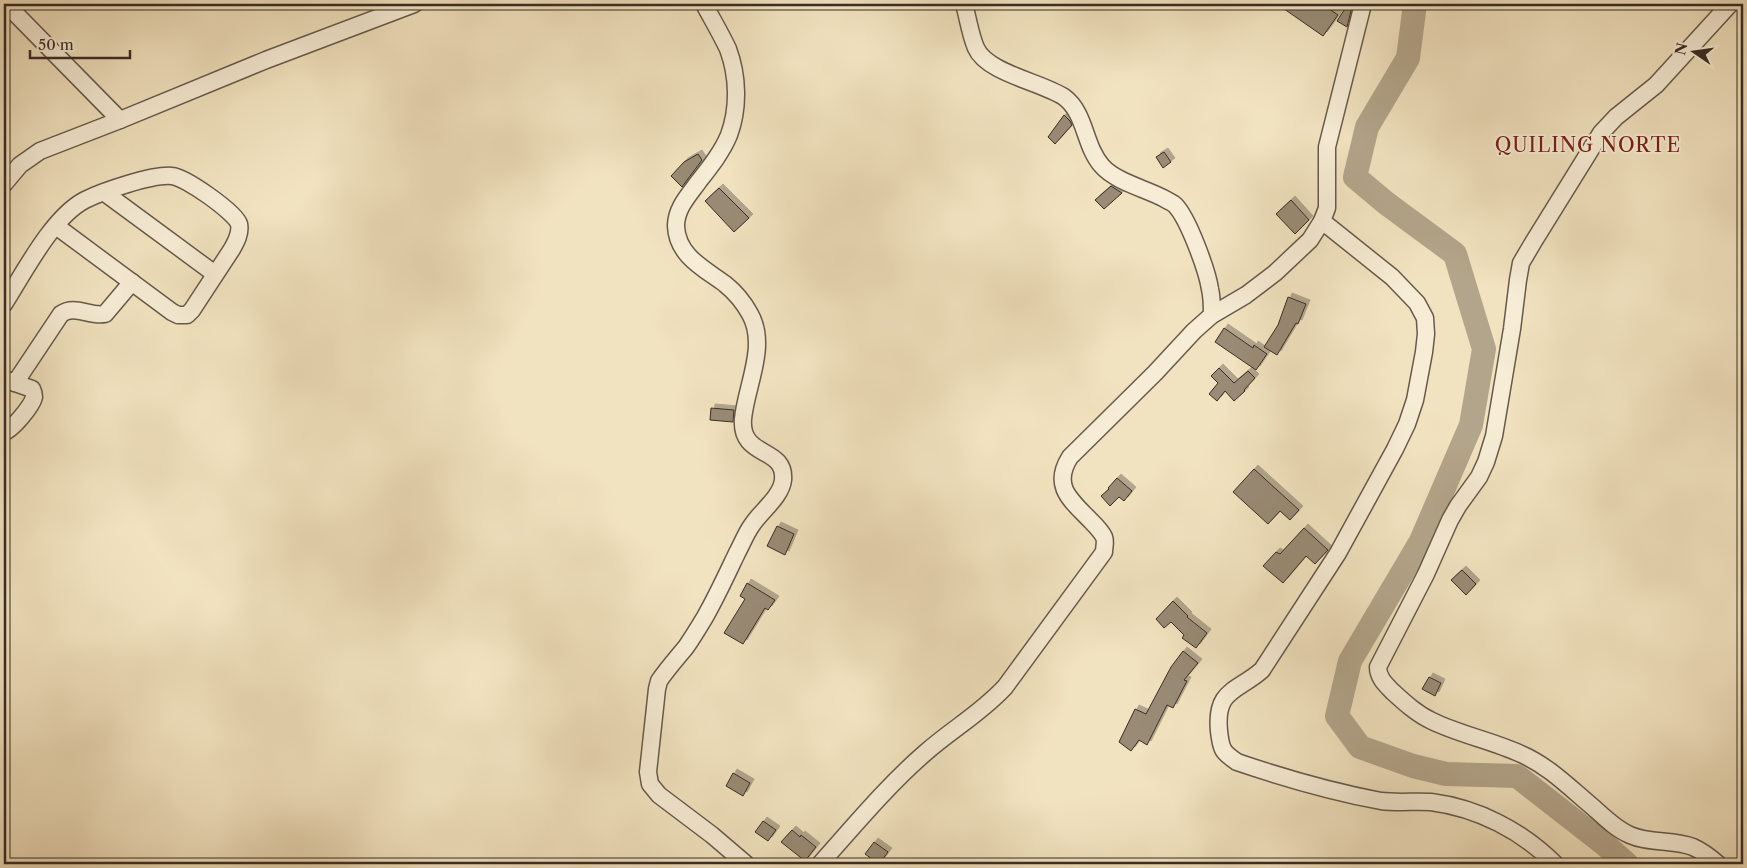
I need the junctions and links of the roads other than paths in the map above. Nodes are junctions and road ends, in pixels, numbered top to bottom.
1 (6, 4) edge
2 (414, 4) edge
3 (704, 4) edge
4 (964, 4) edge
5 (1363, 4) edge
6 (1730, 4) edge
7 (120, 120) junction
8 (4, 184) edge
9 (105, 192) junction
10 (1322, 221) junction
11 (56, 226) junction
12 (216, 274) junction
13 (132, 282) junction
14 (4, 304) edge
15 (1212, 315) junction
16 (9, 381) edge
17 (4, 432) edge
18 (746, 864) edge
19 (820, 864) edge
20 (1556, 864) edge
21 (1718, 864) edge

1 - 7 street
2 - 7 street
3 - 18 street
4 - 15 street
5 - 10 street
6 - 21 street
7 - 8 street
9 - 11 street
9 - 12 street
9 - 12 street
10 - 15 street
10 - 20 street
11 - 13 street
11 - 14 street
12 - 13 street
13 - 16 street
15 - 19 street
16 - 17 street

